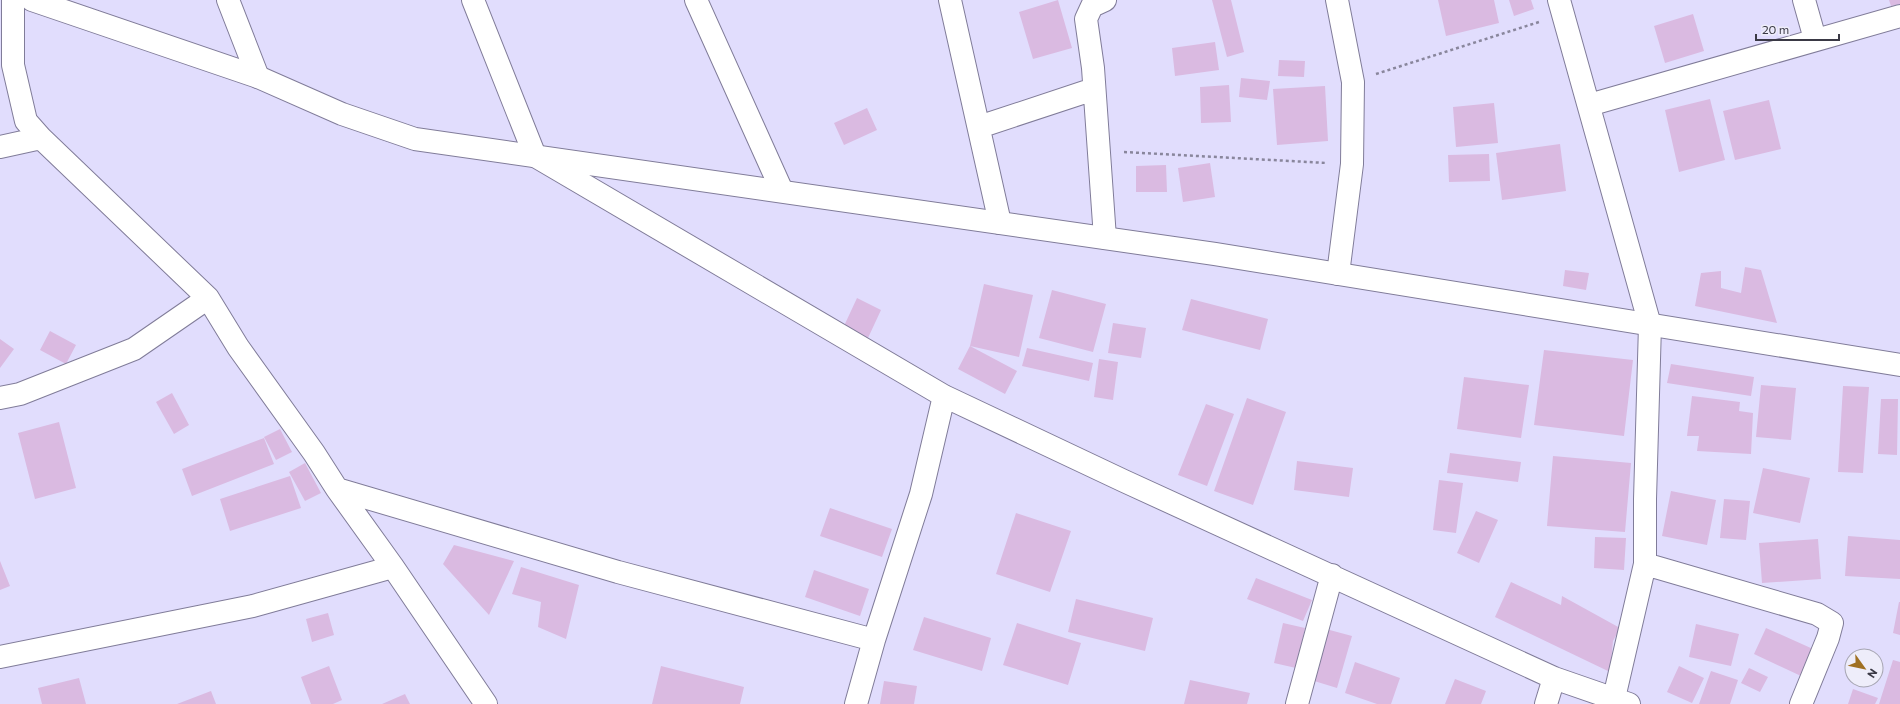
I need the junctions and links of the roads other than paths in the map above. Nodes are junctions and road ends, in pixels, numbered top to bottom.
1 (13, 0) edge
2 (32, 0) edge
3 (228, 0) edge
4 (473, 0) edge
5 (696, 0) edge
6 (950, 0) edge
7 (1105, 0) edge
8 (1337, 0) edge
9 (1804, 0) edge
10 (1561, 7) edge
11 (1900, 16) edge
12 (1815, 39) junction
13 (258, 77) junction
14 (1094, 89) junction
15 (1589, 105) junction
16 (980, 127) junction
17 (41, 138) junction
18 (0, 147) edge
19 (535, 156) junction
20 (782, 191) junction
21 (1000, 223) junction
22 (1105, 238) junction
23 (1338, 274) junction
24 (208, 298) junction
25 (1650, 325) junction
26 (1900, 365) edge
27 (944, 396) junction
28 (0, 398) edge
29 (337, 489) junction
30 (1644, 564) junction
31 (393, 567) junction
32 (1332, 575) junction
33 (874, 640) junction
34 (0, 657) edge
35 (1554, 678) junction
36 (1622, 701) edge
37 (486, 704) edge
38 (856, 704) edge
39 (1297, 704) edge
40 (1546, 704) edge
41 (1801, 704) edge

1 - 17 street
2 - 13 street
3 - 13 street
4 - 19 street
5 - 20 street
6 - 16 street
7 - 14 street
8 - 23 street
9 - 12 street
10 - 15 street
11 - 12 street
12 - 15 street
13 - 19 street
14 - 16 street
14 - 22 street
15 - 25 street
16 - 21 street
17 - 18 street
17 - 24 street
19 - 20 street
19 - 27 street
20 - 21 street
21 - 22 street
22 - 23 street
23 - 25 street
24 - 28 street
24 - 29 street
25 - 26 street
25 - 30 street
27 - 32 street
27 - 33 street
29 - 31 street
29 - 33 street
30 - 36 street
30 - 41 street
31 - 34 street
31 - 37 street
32 - 35 street
32 - 39 street
33 - 38 street
35 - 36 street
35 - 40 street

